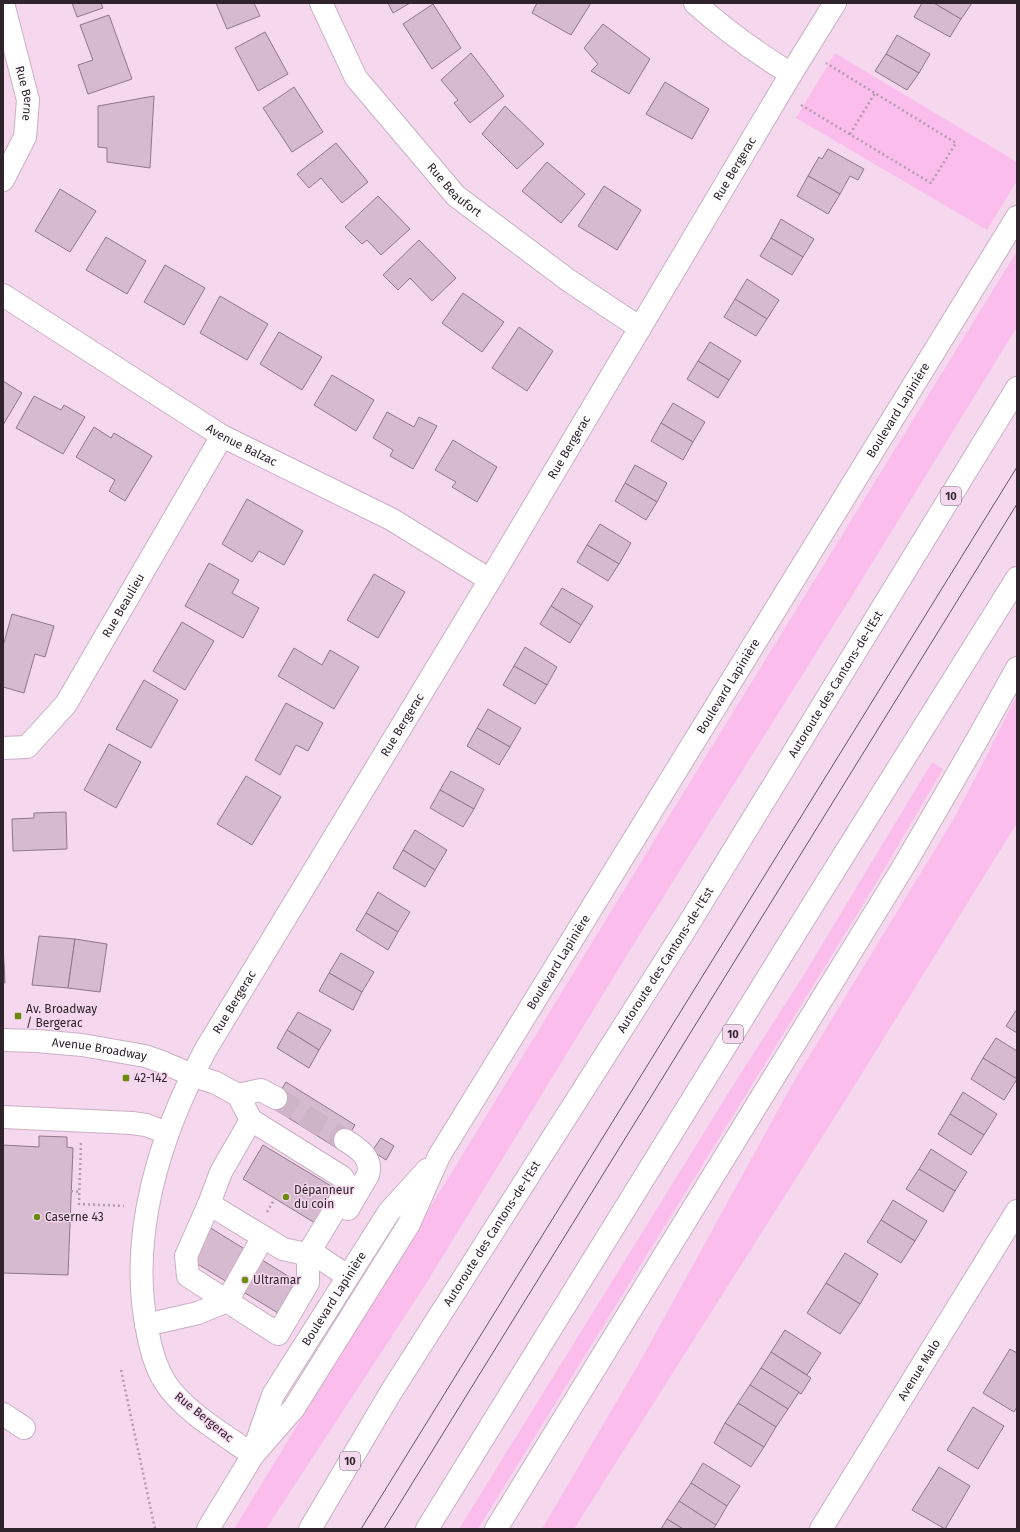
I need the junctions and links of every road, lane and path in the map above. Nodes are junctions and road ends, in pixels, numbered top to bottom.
1 (3, 3) edge
2 (321, 3) edge
3 (695, 3) edge
4 (835, 3) edge
5 (826, 63) dead end
6 (791, 74) junction
7 (875, 93) junction
8 (801, 105) dead end
9 (850, 134) junction
10 (3, 180) edge
11 (1017, 217) edge
12 (3, 295) edge
13 (640, 328) junction
14 (1017, 388) edge
15 (222, 436) junction
16 (1017, 578) edge
17 (490, 580) junction
18 (1017, 668) edge
19 (3, 748) edge
20 (3, 1040) edge
21 (192, 1075) junction
22 (238, 1095) junction
23 (276, 1098) tunnel mouth
24 (3, 1117) edge
25 (251, 1120) junction
26 (167, 1133) junction
27 (345, 1140) tunnel mouth
28 (81, 1142) dead end
29 (439, 1156) junction
30 (71, 1191) dead end
31 (80, 1192) junction
32 (209, 1204) junction
33 (124, 1206) dead end
34 (1017, 1211) edge
35 (263, 1237) junction
36 (314, 1255) junction
37 (347, 1276) junction
38 (227, 1301) junction
39 (146, 1325) junction
40 (121, 1370) dead end
41 (391, 1392) junction
42 (3, 1414) edge
43 (24, 1428) dead end
44 (544, 1452) junction
45 (253, 1455) junction
46 (155, 1529) edge
47 (208, 1529) edge
48 (293, 1529) edge
49 (310, 1529) edge
50 (428, 1529) edge
51 (496, 1529) edge
52 (508, 1529) edge
53 (821, 1529) edge

1 - 10 main road, Rue Berne
2 - 13 main road, Rue Beaufort
3 - 6 main road
4 - 6 main road, Rue Bergerac
5 - 7 path
6 - 13 main road, Rue Bergerac
7 - 9 path
7 - 9 path
8 - 9 path
11 - 29 main road, Boulevard Lapinière
12 - 15 main road, Avenue Balzac
13 - 17 main road, Rue Bergerac
14 - 41 main road, Autoroute des Cantons-de-l'Est / 10
15 - 17 main road, Avenue Balzac
15 - 19 main road, Rue Beaulieu
16 - 50 main road, 10
17 - 21 main road, Rue Bergerac
18 - 44 main road
20 - 21 main road, Avenue Broadway
21 - 22 main road, Avenue Broadway
21 - 26 main road, Rue Bergerac
22 - 23 main road
22 - 25 main road
24 - 26 main road
25 - 32 main road
25 - 36 main road
26 - 39 main road, Rue Bergerac
27 - 36 main road
28 - 31 path
29 - 37 main road, Boulevard Lapinière
29 - 45 main road, Boulevard Lapinière
30 - 31 path
31 - 33 path
32 - 35 main road
32 - 38 main road
34 - 53 main road, Avenue Malo
35 - 36 main road
35 - 38 main road
36 - 37 main road
36 - 38 main road
37 - 45 main road, Boulevard Lapinière
38 - 39 main road
39 - 45 main road, Rue Bergerac
40 - 46 path
41 - 48 main road
41 - 49 main road, Autoroute des Cantons-de-l'Est / 10
42 - 43 main road
44 - 51 main road
44 - 52 main road
45 - 47 main road, Boulevard Lapinière

